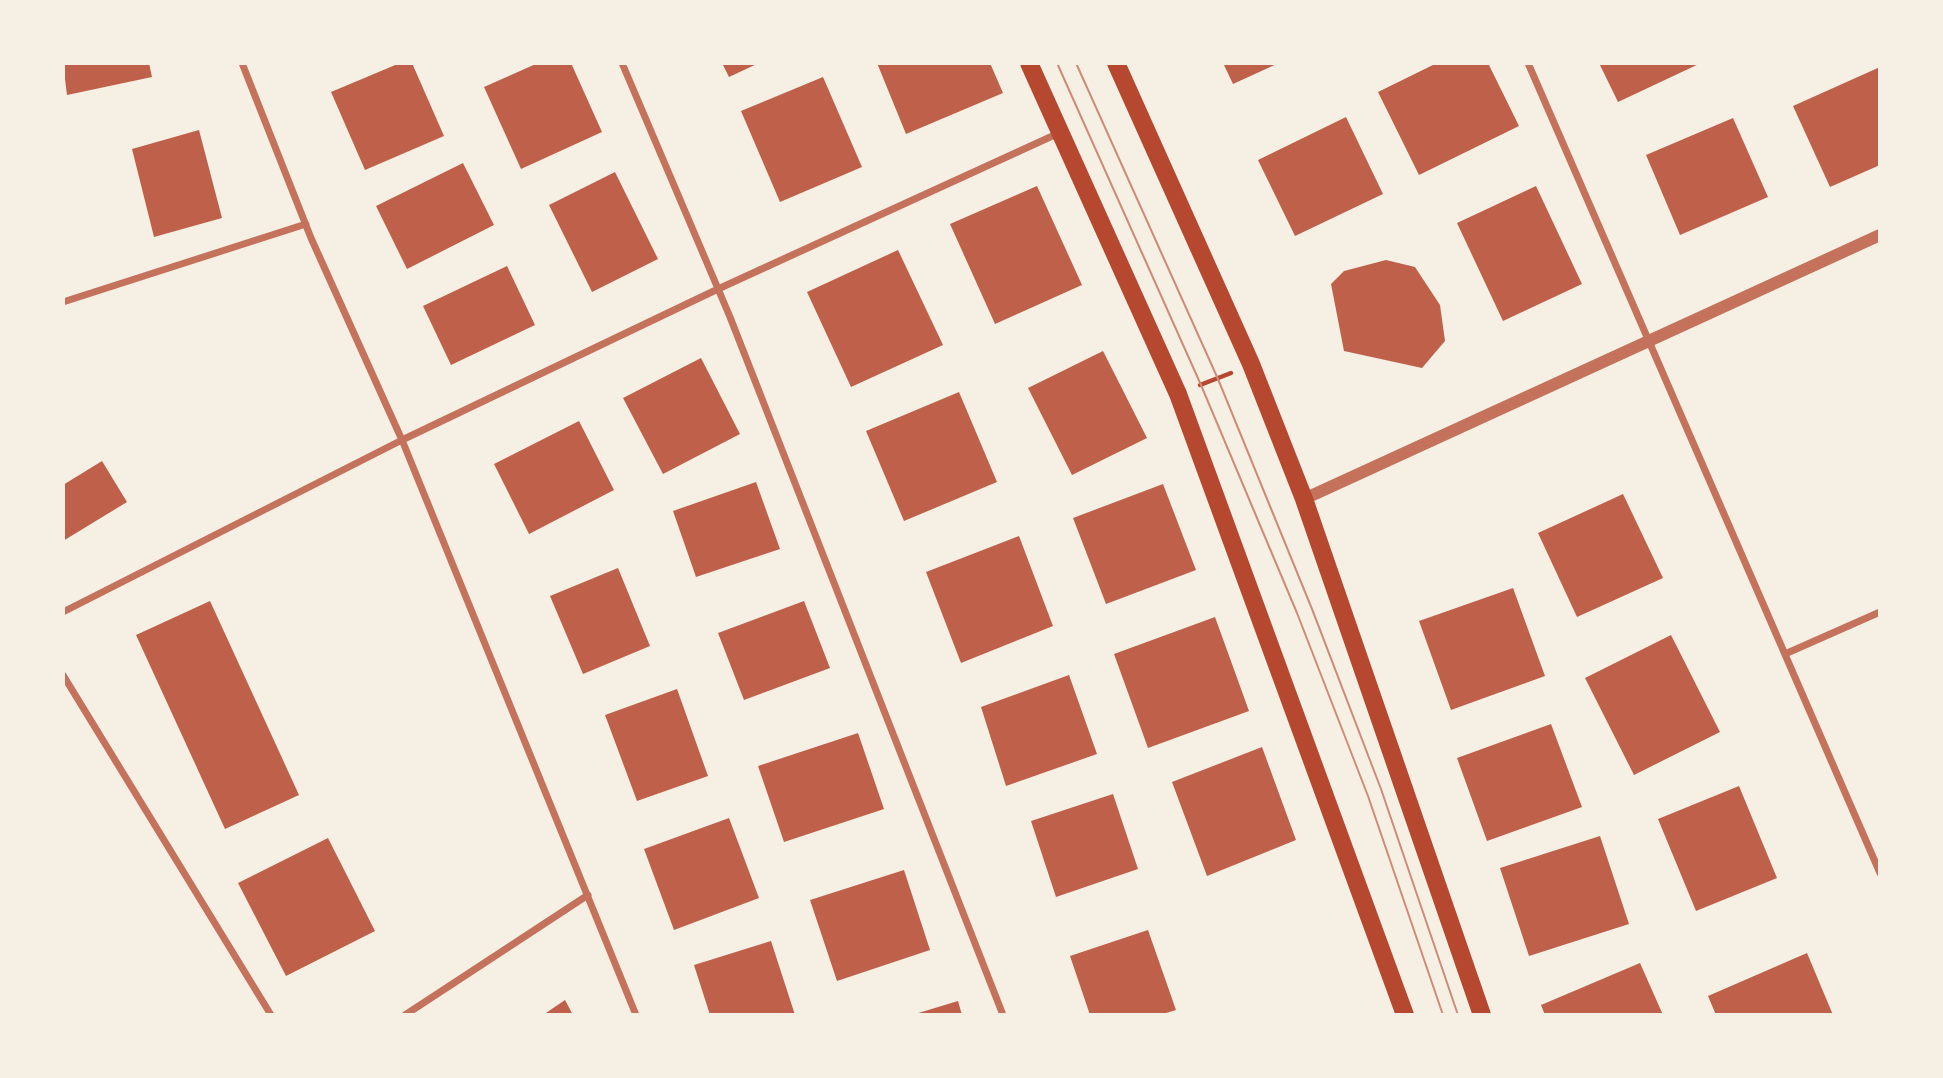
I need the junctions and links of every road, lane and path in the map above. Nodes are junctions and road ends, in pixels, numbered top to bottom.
1 (242, 63) edge
2 (622, 63) edge
3 (1028, 63) edge
4 (1115, 63) edge
5 (1528, 63) edge
6 (1059, 132) junction
7 (306, 225) junction
8 (1880, 235) edge
9 (718, 289) junction
10 (63, 302) edge
11 (1648, 341) junction
12 (1251, 364) junction
13 (1178, 394) junction
14 (402, 440) junction
15 (1304, 499) junction
16 (63, 612) edge
17 (1880, 612) edge
18 (1785, 654) junction
19 (63, 675) edge
20 (1880, 873) edge
21 (588, 895) junction
22 (271, 1015) edge
23 (405, 1015) edge
24 (636, 1015) edge
25 (1003, 1015) edge
26 (1405, 1015) edge
27 (1482, 1015) edge

1 - 7 street
2 - 9 street
3 - 6 main road
4 - 12 main road
5 - 11 street
6 - 9 street
6 - 13 main road
7 - 10 street
7 - 14 street
8 - 11 street
9 - 14 street
9 - 25 street
11 - 15 street
11 - 18 street
12 - 13 path
12 - 15 main road
13 - 26 main road
14 - 16 street
14 - 21 street
15 - 27 main road
17 - 18 street
18 - 20 street
19 - 22 street
21 - 23 street
21 - 24 street

